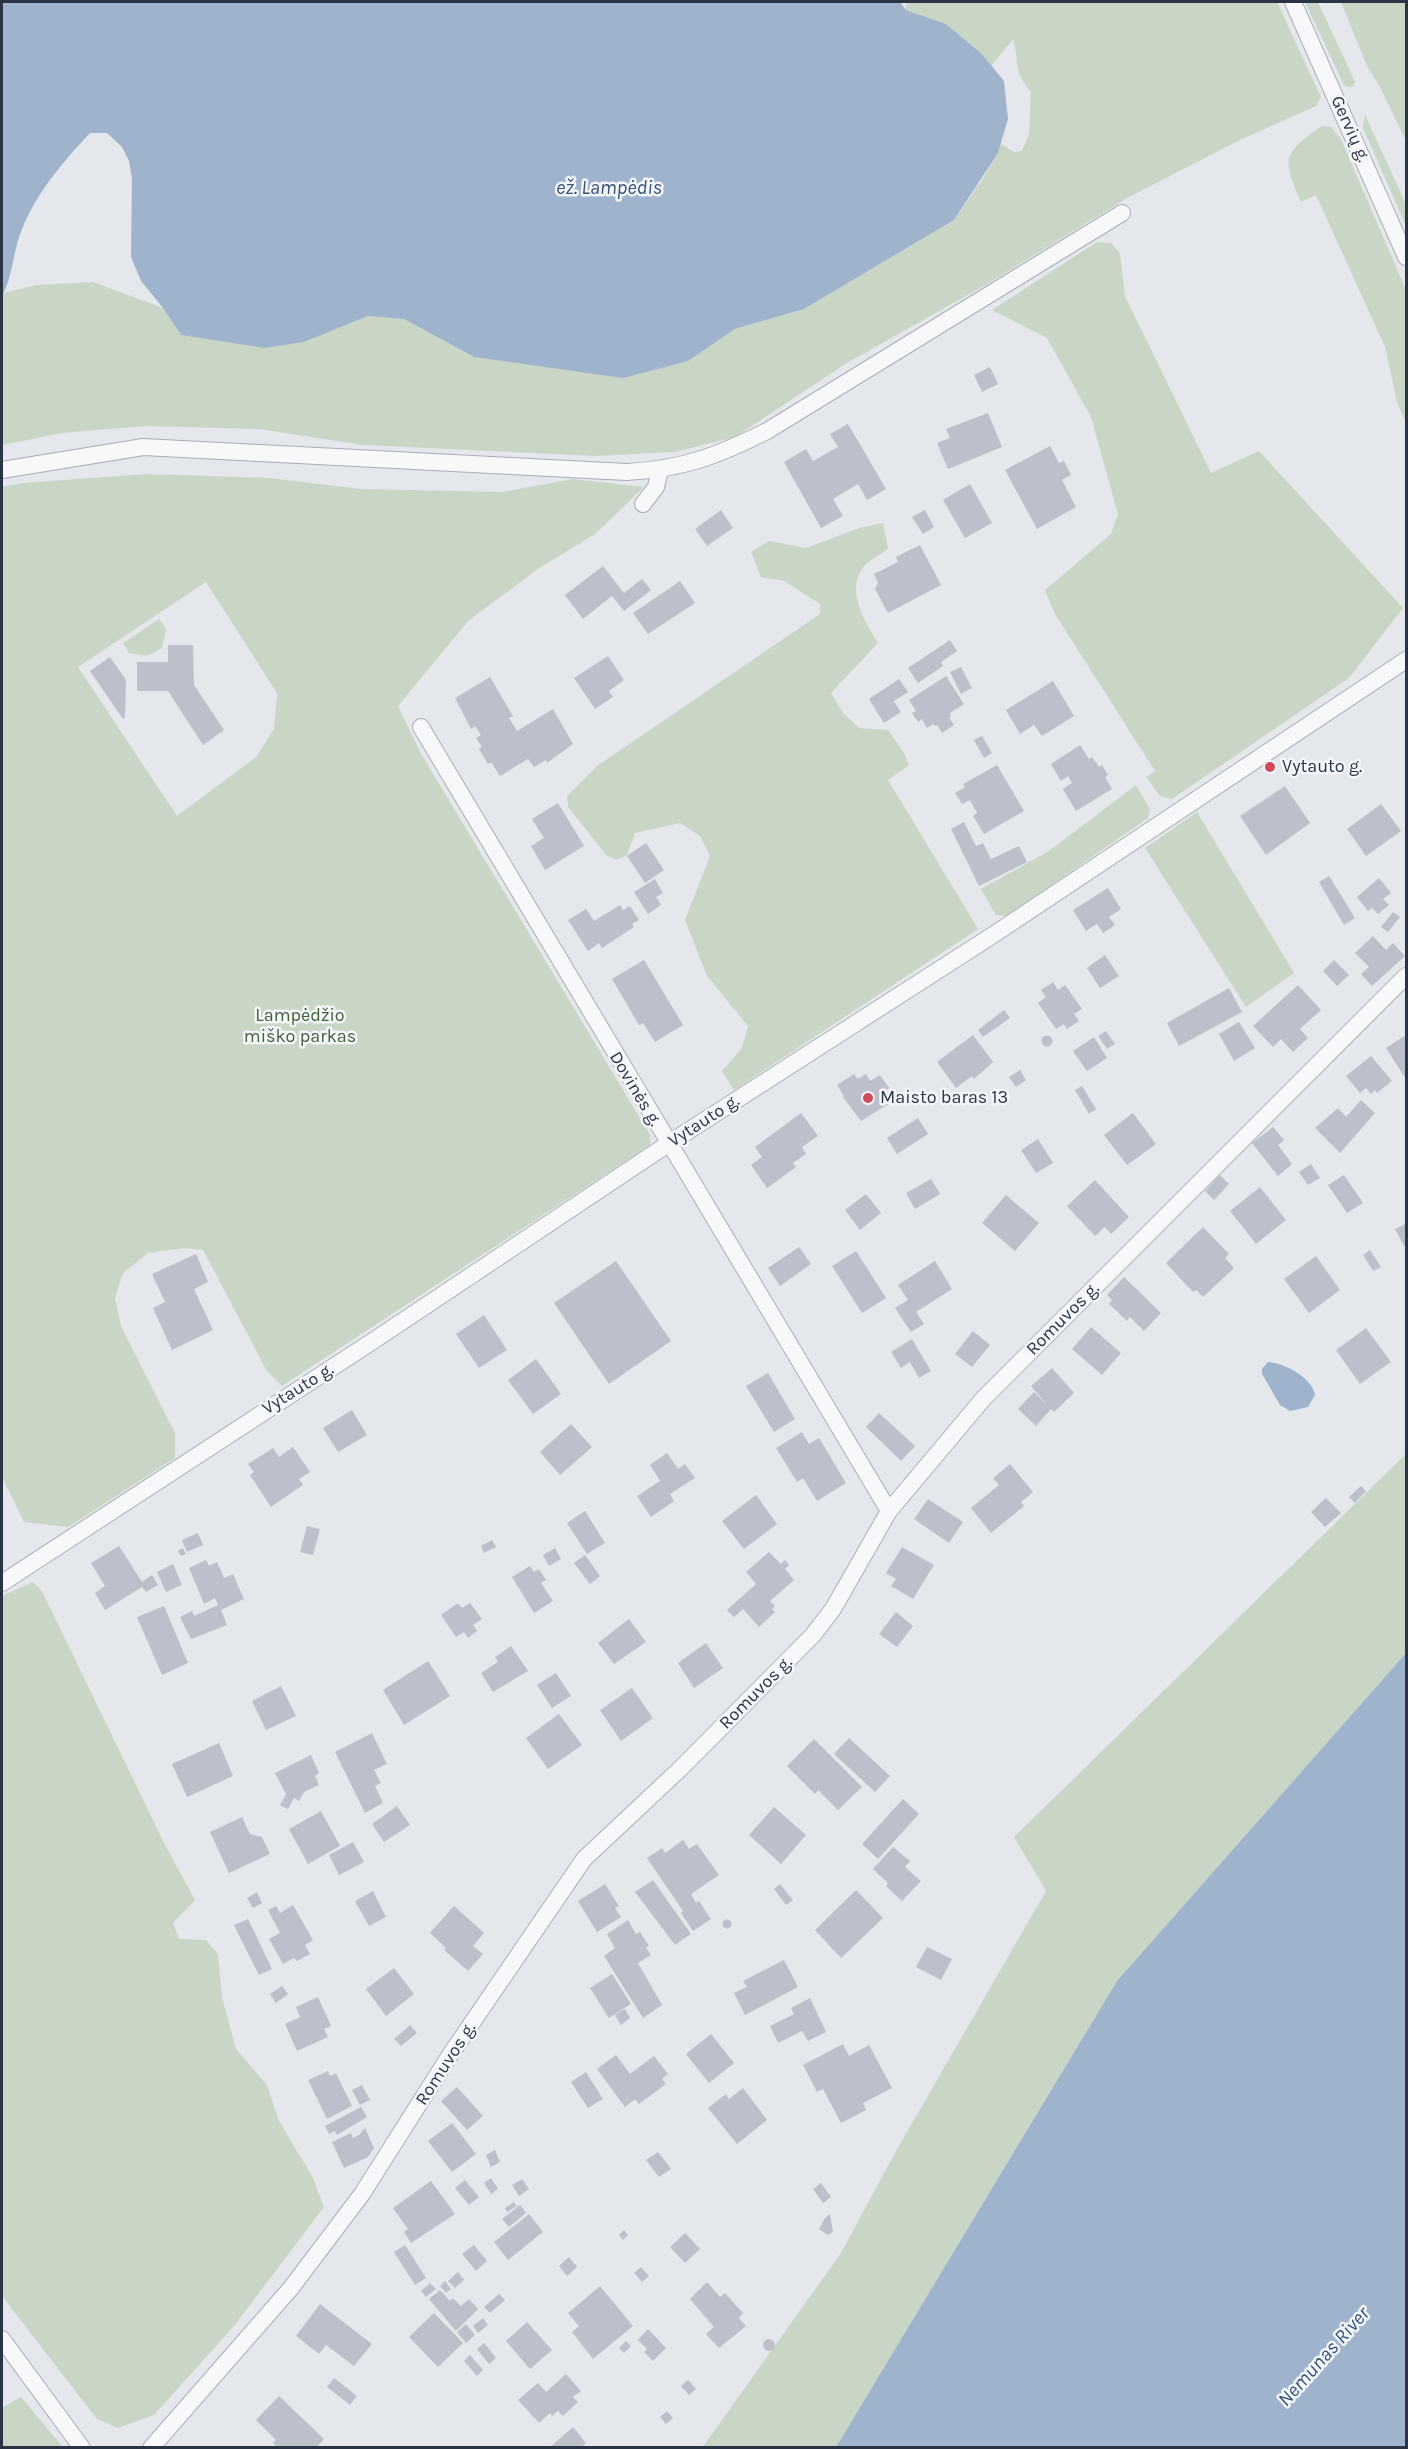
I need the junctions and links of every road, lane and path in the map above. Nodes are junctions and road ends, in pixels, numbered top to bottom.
1 (1293, 2) edge
2 (1122, 213) dead end
3 (1407, 256) edge
4 (2, 470) edge
5 (660, 471) junction
6 (643, 504) dead end
7 (1407, 660) edge
8 (421, 727) dead end
9 (1407, 976) edge
10 (668, 1144) junction
11 (889, 1511) junction
12 (2, 1583) edge
13 (2, 2339) edge
14 (82, 2448) edge
15 (151, 2448) edge

1 - 3 street, Gervių g.
2 - 5 street
4 - 5 street
5 - 6 street
7 - 10 street, Vytauto g.
8 - 10 street, Dovinės g.
9 - 11 street, Romuvos g.
10 - 11 street, Dovinės g.
10 - 12 street, Vytauto g.
11 - 15 street, Romuvos g.
13 - 14 street

